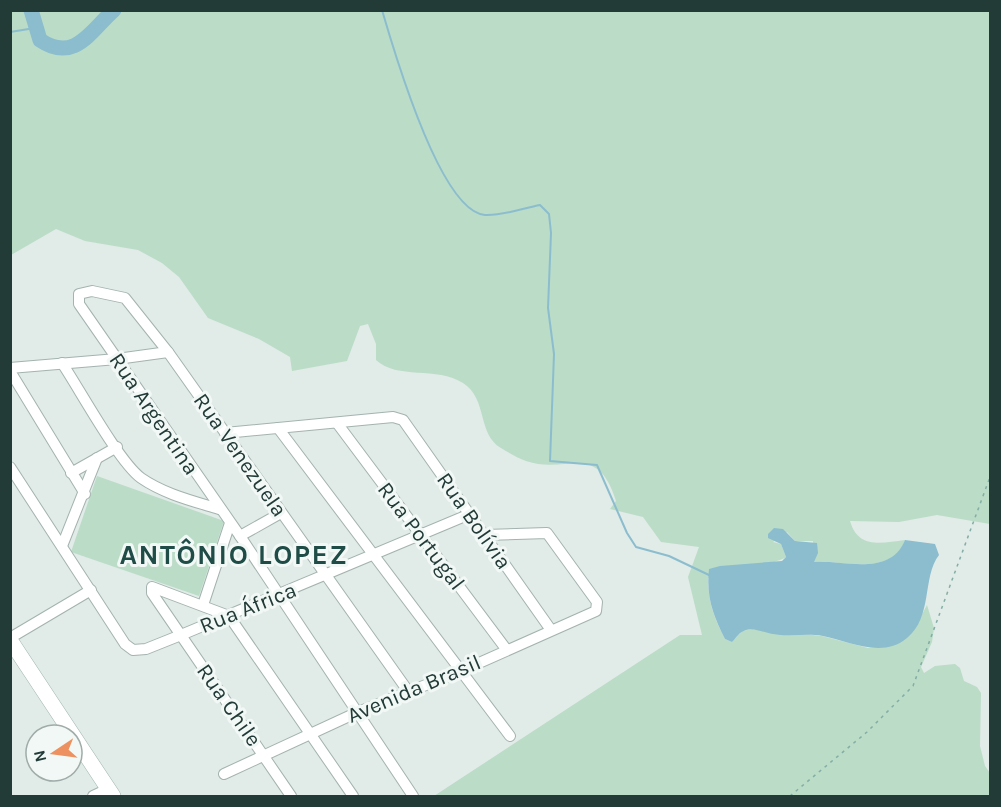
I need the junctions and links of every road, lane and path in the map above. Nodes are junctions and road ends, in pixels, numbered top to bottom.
1 (79, 304) joint
2 (168, 352) junction
3 (117, 360) junction
4 (62, 363) junction
5 (10, 369) edge
6 (337, 423) junction
7 (278, 428) junction
8 (225, 433) junction
9 (117, 447) junction
10 (98, 458) junction
11 (10, 467) edge
12 (71, 473) junction
13 (990, 477) edge
14 (85, 494) junction
15 (219, 509) junction
16 (281, 513) junction
17 (470, 514) junction
18 (230, 523) junction
19 (420, 535) junction
20 (484, 535) junction
21 (240, 537) junction
22 (62, 546) junction
23 (373, 555) junction
24 (327, 576) junction
25 (91, 590) junction
26 (278, 596) junction
27 (203, 605) junction
28 (228, 616) junction
29 (550, 630) junction
30 (181, 635) junction
31 (10, 639) edge
32 (506, 649) junction
33 (461, 671) junction
34 (408, 691) junction
35 (358, 712) junction
36 (310, 734) junction
37 (510, 736) dead end
38 (264, 755) junction
39 (224, 774) dead end
40 (111, 793) edge
41 (412, 793) edge
42 (93, 796) edge
43 (291, 796) edge
44 (353, 796) edge
45 (790, 796) edge

1 - 2 street, Rua Venezuela
1 - 3 street, Rua Argentina
2 - 3 street
2 - 8 street, Rua Venezuela
3 - 4 street
3 - 15 street, Rua Argentina
4 - 5 street
4 - 9 street
5 - 12 street
6 - 7 street
6 - 17 street, Rua Bolívia
6 - 19 street, Rua Portugal
7 - 8 street
7 - 23 street
8 - 16 street, Rua Venezuela
9 - 10 street
9 - 15 street
10 - 12 street
10 - 14 street
11 - 22 street
12 - 14 street
13 - 45 path
14 - 22 street
15 - 18 street, Rua Argentina
16 - 21 street
16 - 24 street, Rua Venezuela
17 - 19 street, Rua África
17 - 20 street, Rua Bolívia
18 - 21 street, Rua Argentina
18 - 27 street
19 - 23 street, Rua África
19 - 32 street, Rua Portugal
20 - 29 street, Rua Bolívia
20 - 29 street, Avenida Brasil
21 - 26 street, Rua Argentina
22 - 25 street
23 - 24 street, Rua África
23 - 33 street
24 - 26 street, Rua África
24 - 34 street, Rua Venezuela
25 - 30 street, Rua África
25 - 31 street
26 - 28 street, Rua África
26 - 35 street, Rua Argentina
27 - 28 street
27 - 30 street, Rua Chile
28 - 30 street, Rua África
28 - 36 street
29 - 32 street, Avenida Brasil
30 - 38 street, Rua Chile
31 - 40 main road
32 - 33 street, Avenida Brasil
33 - 34 street, Avenida Brasil
33 - 37 street
34 - 35 street, Avenida Brasil
35 - 36 street, Avenida Brasil
35 - 41 street, Rua Argentina
36 - 38 street, Avenida Brasil
36 - 44 street
38 - 39 street, Avenida Brasil
38 - 43 street, Rua Chile
40 - 42 street

